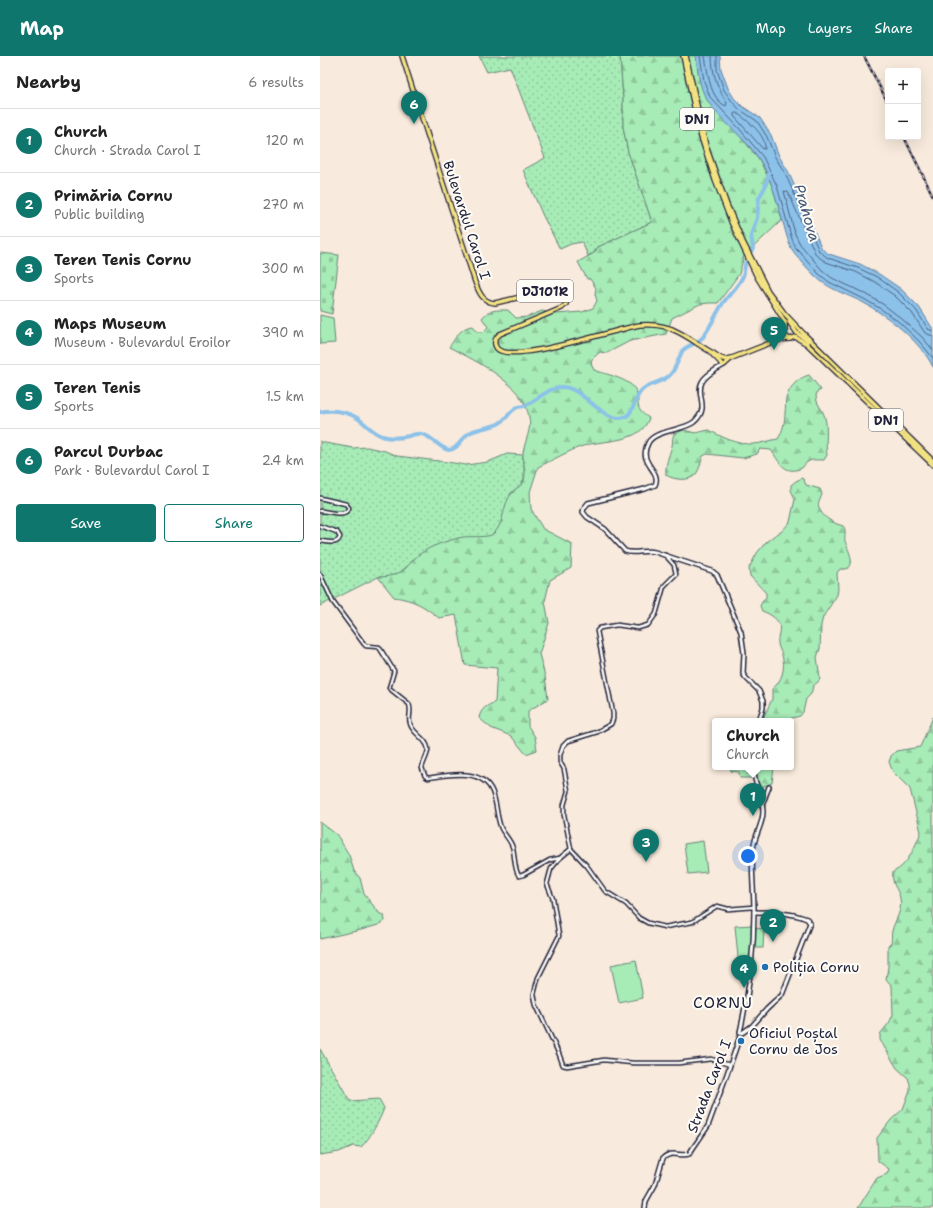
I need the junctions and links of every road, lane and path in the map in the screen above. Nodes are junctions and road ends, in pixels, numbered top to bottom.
1 (402, 56) edge
2 (685, 56) edge
3 (752, 264) junction
4 (768, 291) junction
5 (794, 328) junction
6 (785, 331) junction
7 (796, 333) junction
8 (795, 337) junction
9 (790, 339) junction
10 (775, 341) junction
11 (722, 362) junction
12 (831, 362) junction
13 (933, 461) edge
14 (933, 465) edge
15 (320, 498) edge
16 (320, 511) edge
17 (320, 526) edge
18 (320, 541) edge
19 (665, 555) junction
20 (682, 561) junction
21 (676, 568) junction
22 (320, 574) edge
23 (760, 718) edge
24 (753, 770) edge
25 (769, 787) dead end
26 (751, 792) dead end
27 (762, 805) junction
28 (571, 849) junction
29 (560, 858) junction
30 (754, 907) junction
31 (754, 912) junction
32 (740, 1034) junction
33 (730, 1064) junction
34 (646, 1208) edge

1 - 11 main road, Bulevardul Carol I / DJ101R
2 - 3 main road, DN1
3 - 4 main road, DN1
3 - 6 main road, DN1
4 - 5 main road, DN1
4 - 12 main road, DN1
5 - 6 main road
5 - 7 main road, DN1
6 - 9 main road, DN1
6 - 10 main road
7 - 8 main road
7 - 12 main road, DN1
8 - 9 main road
8 - 14 main road, DN1
9 - 10 main road
10 - 11 main road
11 - 19 main road
12 - 13 main road, DN1
15 - 16 street
17 - 18 street
19 - 20 main road
19 - 21 street
20 - 21 street
20 - 23 main road
21 - 28 street
22 - 29 street
24 - 27 main road
25 - 27 main road
26 - 27 main road
27 - 30 main road
28 - 29 street
28 - 30 street
29 - 33 street
30 - 31 main road
31 - 32 main road
31 - 32 main road, Strada Carol I
32 - 33 main road, Strada Carol I
33 - 34 main road, Strada Carol I

